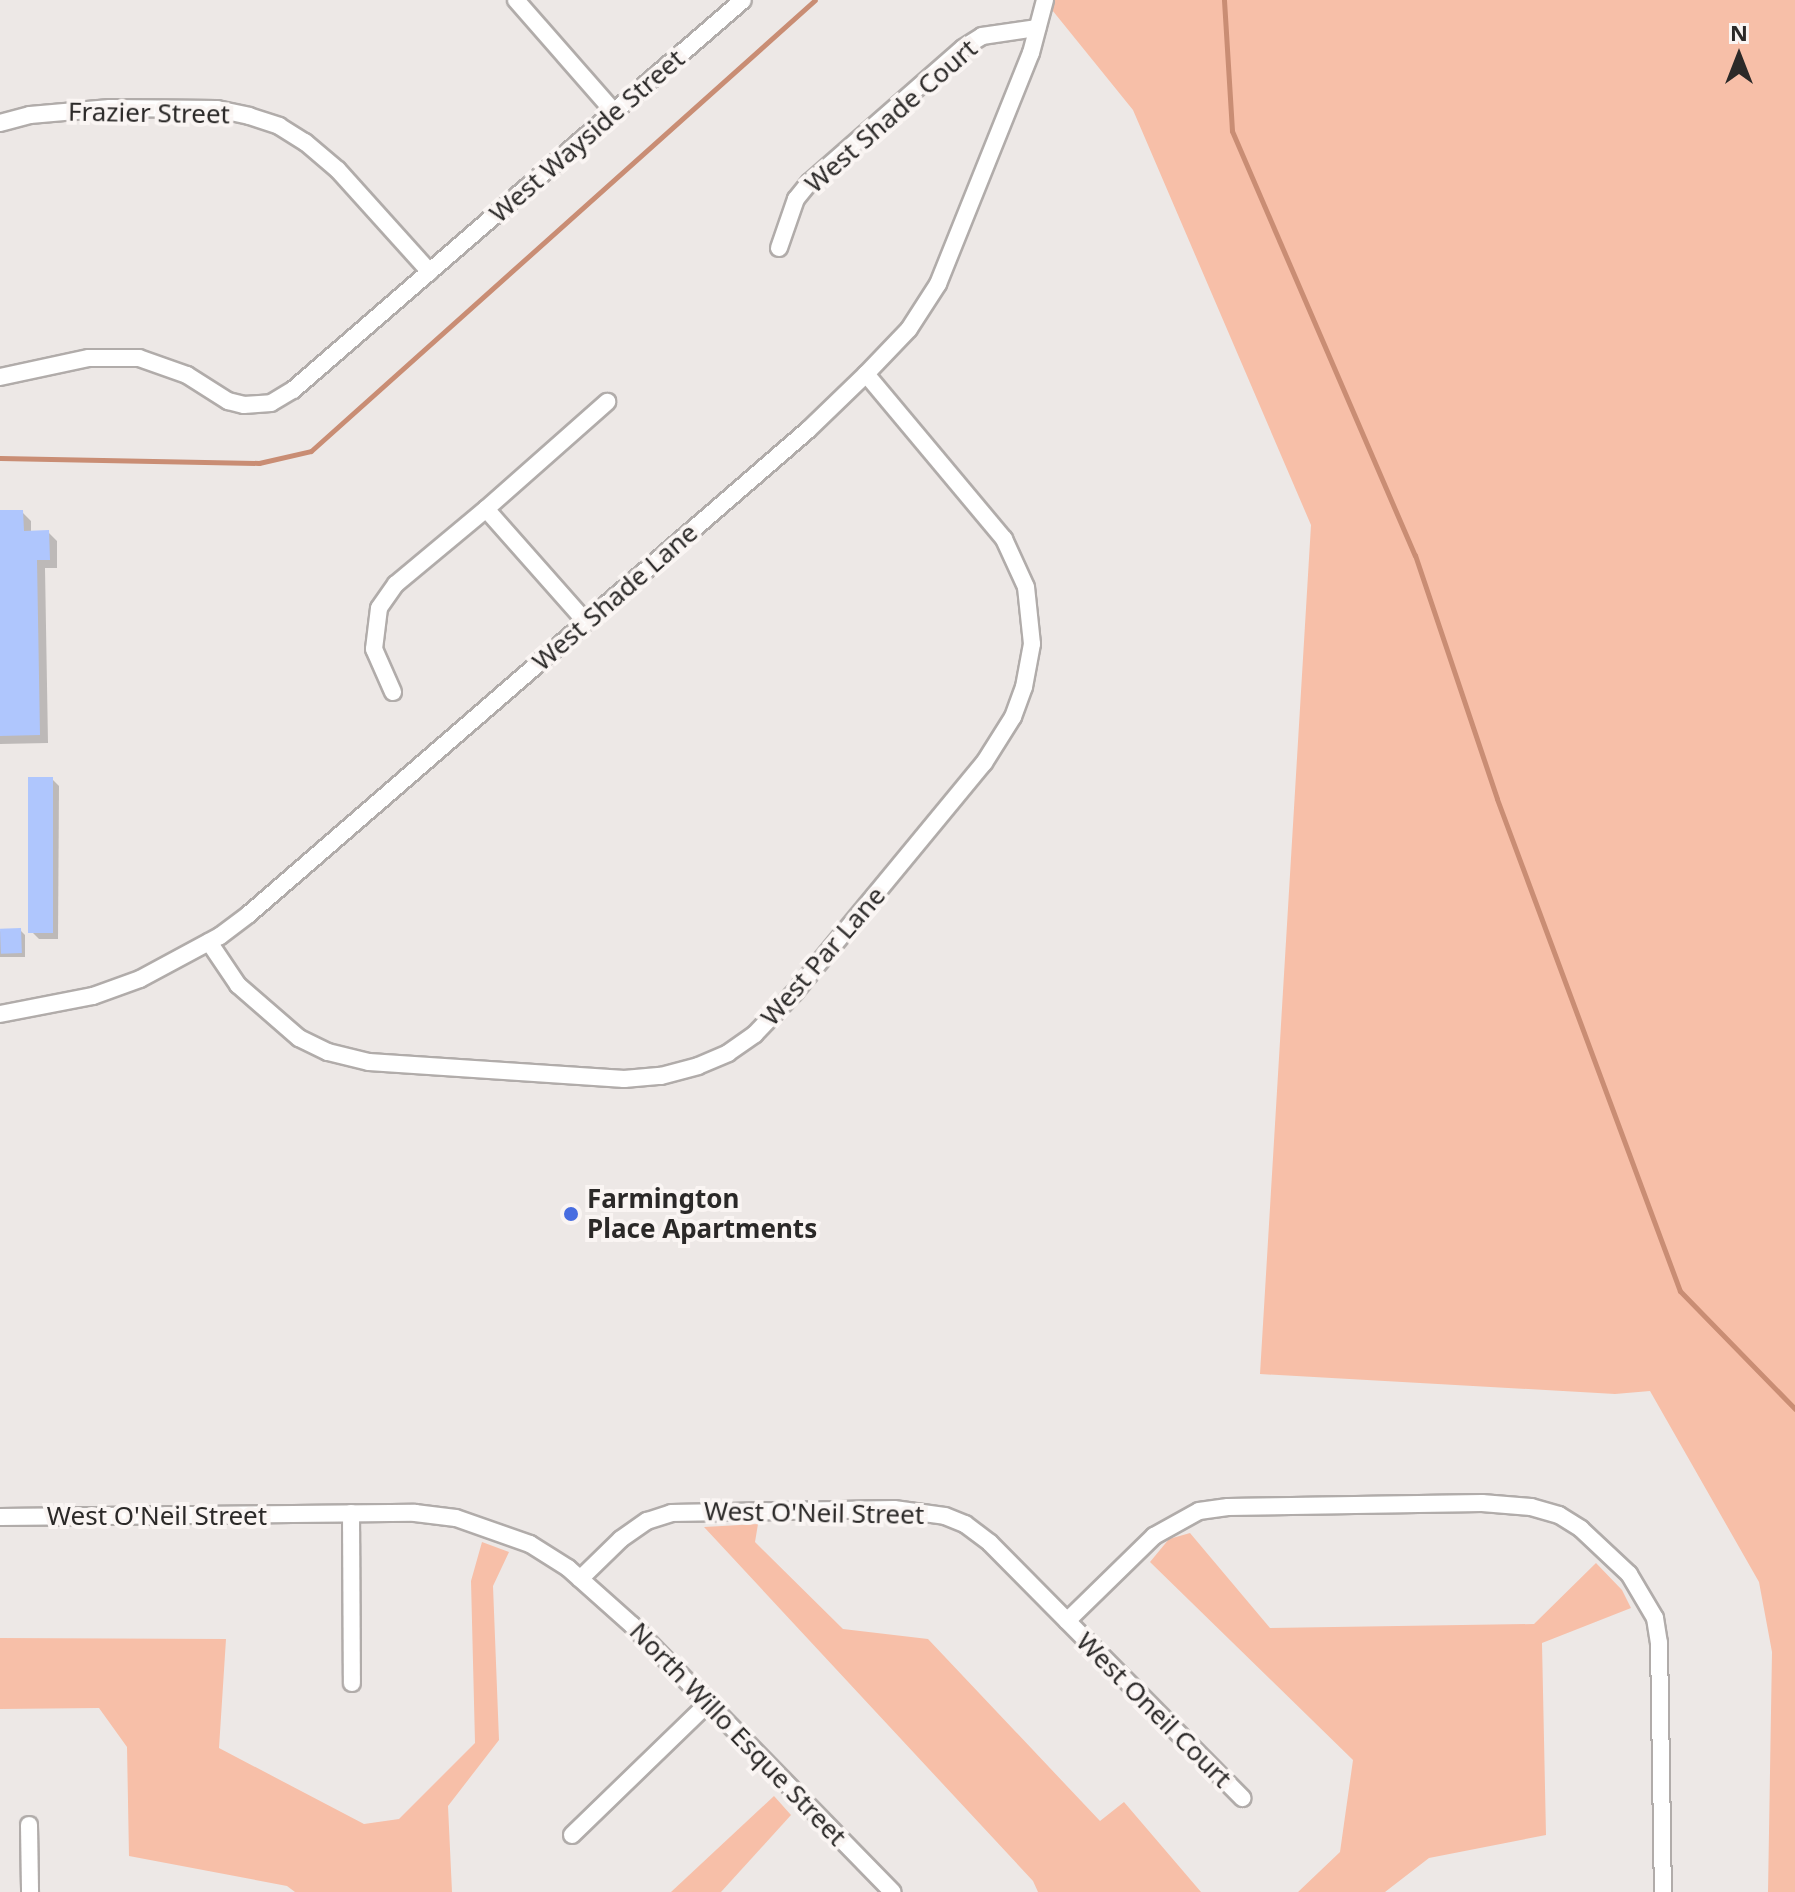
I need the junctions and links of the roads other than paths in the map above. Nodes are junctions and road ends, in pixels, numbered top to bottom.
1 (516, 0) edge
2 (743, 0) edge
3 (1045, 0) edge
4 (1037, 28) junction
5 (614, 112) junction
6 (0, 123) edge
7 (779, 248) dead end
8 (430, 272) junction
9 (866, 374) junction
10 (0, 377) edge
11 (607, 402) dead end
12 (486, 509) junction
13 (586, 622) junction
14 (393, 692) dead end
15 (209, 942) junction
16 (0, 1014) edge
17 (351, 1513) junction
18 (0, 1517) edge
19 (580, 1579) junction
20 (1067, 1621) junction
21 (352, 1683) dead end
22 (707, 1704) junction
23 (1242, 1798) dead end
24 (29, 1825) dead end
25 (572, 1835) dead end
26 (30, 1892) edge
27 (893, 1892) edge
28 (1663, 1892) edge

1 - 5 street
2 - 5 street, West Wayside Street
3 - 4 street, West Shade Lane
4 - 7 street, West Shade Court
4 - 9 street, West Shade Lane
5 - 8 street, West Wayside Street
6 - 8 street, Frazier Street
8 - 10 street, West Wayside Street
9 - 13 street, West Shade Lane
9 - 15 street, West Par Lane
11 - 12 street
12 - 13 street
12 - 14 street
13 - 15 street, West Shade Lane
15 - 16 street, West Shade Lane
17 - 18 street, West O'Neil Street
17 - 19 street, West O'Neil Street
17 - 21 street
19 - 20 street, West O'Neil Street
19 - 22 street, North Willo Esque Street
20 - 23 street, West Oneil Court
20 - 28 street
22 - 25 street
22 - 27 street, North Willo Esque Street
24 - 26 street

